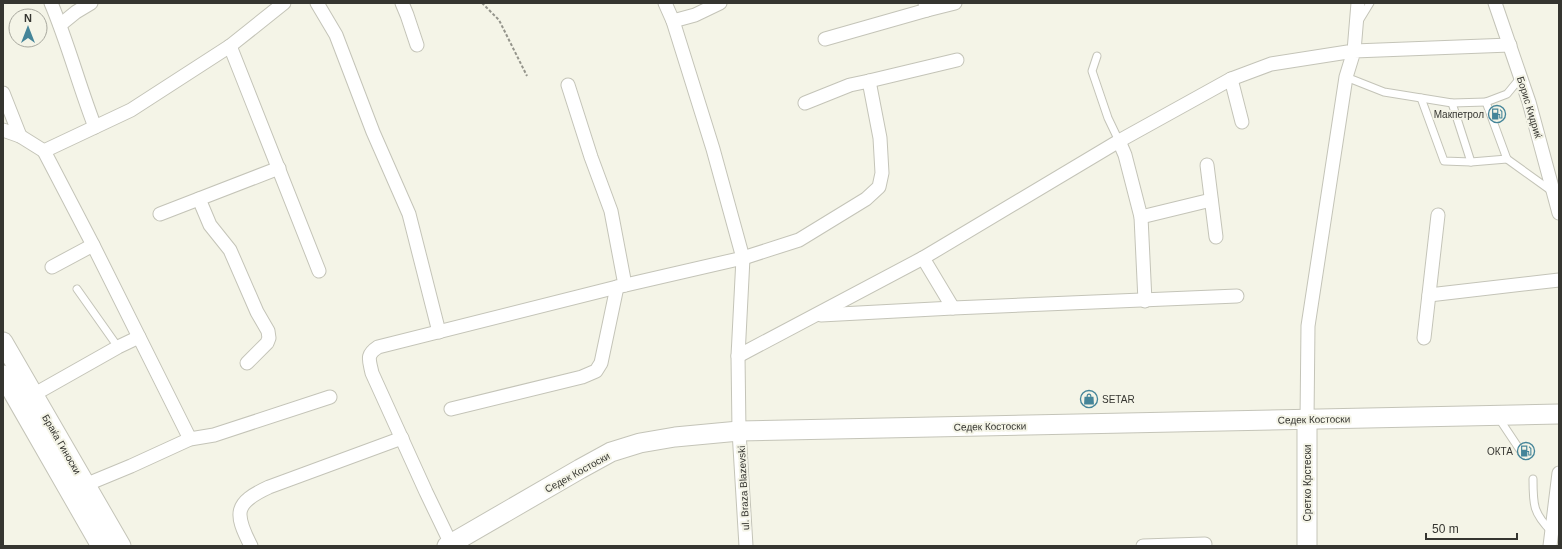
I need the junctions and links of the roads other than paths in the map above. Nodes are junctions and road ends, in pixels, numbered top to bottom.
1 (51, 3) edge
2 (91, 3) edge
3 (284, 3) edge
4 (317, 3) edge
5 (402, 3) edge
6 (666, 3) edge
7 (720, 3) edge
8 (955, 3) edge
9 (1358, 3) edge
10 (1370, 3) edge
11 (1495, 3) edge
12 (926, 6) edge
13 (673, 21) junction
14 (60, 25) junction
15 (1356, 25) junction
16 (825, 39) dead end
17 (417, 44) dead end
18 (1510, 45) junction
19 (230, 46) junction
20 (1354, 51) junction
21 (1097, 56) dead end
22 (957, 60) dead end
23 (1346, 77) junction
24 (1521, 77) junction
25 (1230, 79) junction
26 (869, 81) junction
27 (568, 85) dead end
28 (3, 93) edge
29 (1421, 98) junction
30 (805, 102) dead end
31 (1452, 102) junction
32 (1486, 102) junction
33 (1242, 122) dead end
34 (95, 127) junction
35 (3, 130) edge
36 (20, 136) junction
37 (1120, 141) junction
38 (44, 152) junction
39 (1506, 159) junction
40 (1471, 162) junction
41 (1207, 165) dead end
42 (279, 168) junction
43 (1553, 193) junction
44 (199, 199) junction
45 (1211, 200) junction
46 (1559, 213) edge
47 (160, 214) dead end
48 (1438, 215) dead end
49 (1141, 217) junction
50 (1216, 237) dead end
51 (93, 245) junction
52 (743, 258) junction
53 (923, 258) junction
54 (52, 267) dead end
55 (319, 271) dead end
56 (1559, 280) edge
57 (621, 286) junction
58 (77, 289) dead end
59 (856, 294) junction
60 (1429, 295) junction
61 (1237, 296) dead end
62 (1145, 301) junction
63 (953, 308) junction
64 (858, 312) junction
65 (816, 315) junction
66 (439, 332) junction
67 (139, 337) junction
68 (1424, 338) dead end
69 (3, 342) edge
70 (118, 347) junction
71 (738, 356) junction
72 (247, 363) dead end
73 (3, 375) edge
74 (34, 395) junction
75 (330, 397) dead end
76 (451, 408) dead end
77 (1559, 414) edge
78 (1497, 415) junction
79 (1307, 419) junction
80 (739, 431) junction
81 (402, 438) junction
82 (190, 439) junction
83 (1522, 453) dead end
84 (1559, 473) edge
85 (1533, 479) dead end
86 (85, 485) junction
87 (1555, 533) edge
88 (1205, 544) dead end
89 (449, 545) edge
90 (101, 546) edge
91 (120, 546) edge
92 (251, 546) edge
93 (746, 546) edge
94 (1143, 546) edge
95 (1307, 546) edge
96 (1550, 546) edge

1 - 14 street
2 - 14 street
3 - 19 street
4 - 66 street
5 - 17 street
6 - 13 street, ul. Braza Blazevski
7 - 13 street
8 - 12 street
9 - 15 street
10 - 15 lane
11 - 18 street, Борис Кидриќ
12 - 16 street
13 - 52 street, ul. Braza Blazevski
14 - 34 street
15 - 20 street
18 - 20 street
18 - 24 street, Борис Кидриќ
19 - 34 street
19 - 42 street
20 - 23 street
20 - 25 street
21 - 37 lane
22 - 26 street
23 - 29 lane
23 - 79 street
24 - 32 lane
24 - 43 street, Борис Кидриќ
25 - 33 street
25 - 37 street
26 - 30 street
26 - 52 street
27 - 57 street
28 - 36 street
29 - 31 lane
29 - 40 lane
31 - 32 lane
31 - 40 lane
32 - 39 lane
34 - 38 street
35 - 36 street
36 - 38 street
37 - 49 street
37 - 53 street
38 - 51 street
39 - 40 lane
39 - 43 lane
41 - 45 street
42 - 44 street
42 - 55 street
43 - 46 street, Борис Кидриќ
44 - 47 street
44 - 72 street
45 - 49 street
45 - 50 street
48 - 60 street
49 - 62 street
51 - 54 street
51 - 67 street
52 - 57 street
52 - 71 street, ul. Braza Blazevski
53 - 59 street
53 - 63 street
56 - 60 street
57 - 66 street
57 - 76 street
58 - 70 lane
59 - 64 street
59 - 65 street
60 - 68 street
61 - 62 street
62 - 63 street
63 - 64 street
64 - 65 street
65 - 71 street
66 - 81 street
67 - 70 street
67 - 82 street
69 - 74 main road, Браќа Гиноски
70 - 74 street
71 - 80 street, ul. Braza Blazevski
73 - 90 main road, Браќа Гиноски
74 - 86 main road, Браќа Гиноски
75 - 82 street
77 - 78 main road, Седек Костоски
78 - 79 main road, Седек Костоски
78 - 83 lane
79 - 80 main road, Седек Костоски
79 - 95 main road, Сретко Крстески
80 - 89 main road, Седек Костоски
80 - 93 street, ul. Braza Blazevski
81 - 89 street
81 - 92 street
82 - 86 street
84 - 87 street
85 - 87 lane
86 - 91 main road, Браќа Гиноски
87 - 96 street
88 - 94 street

